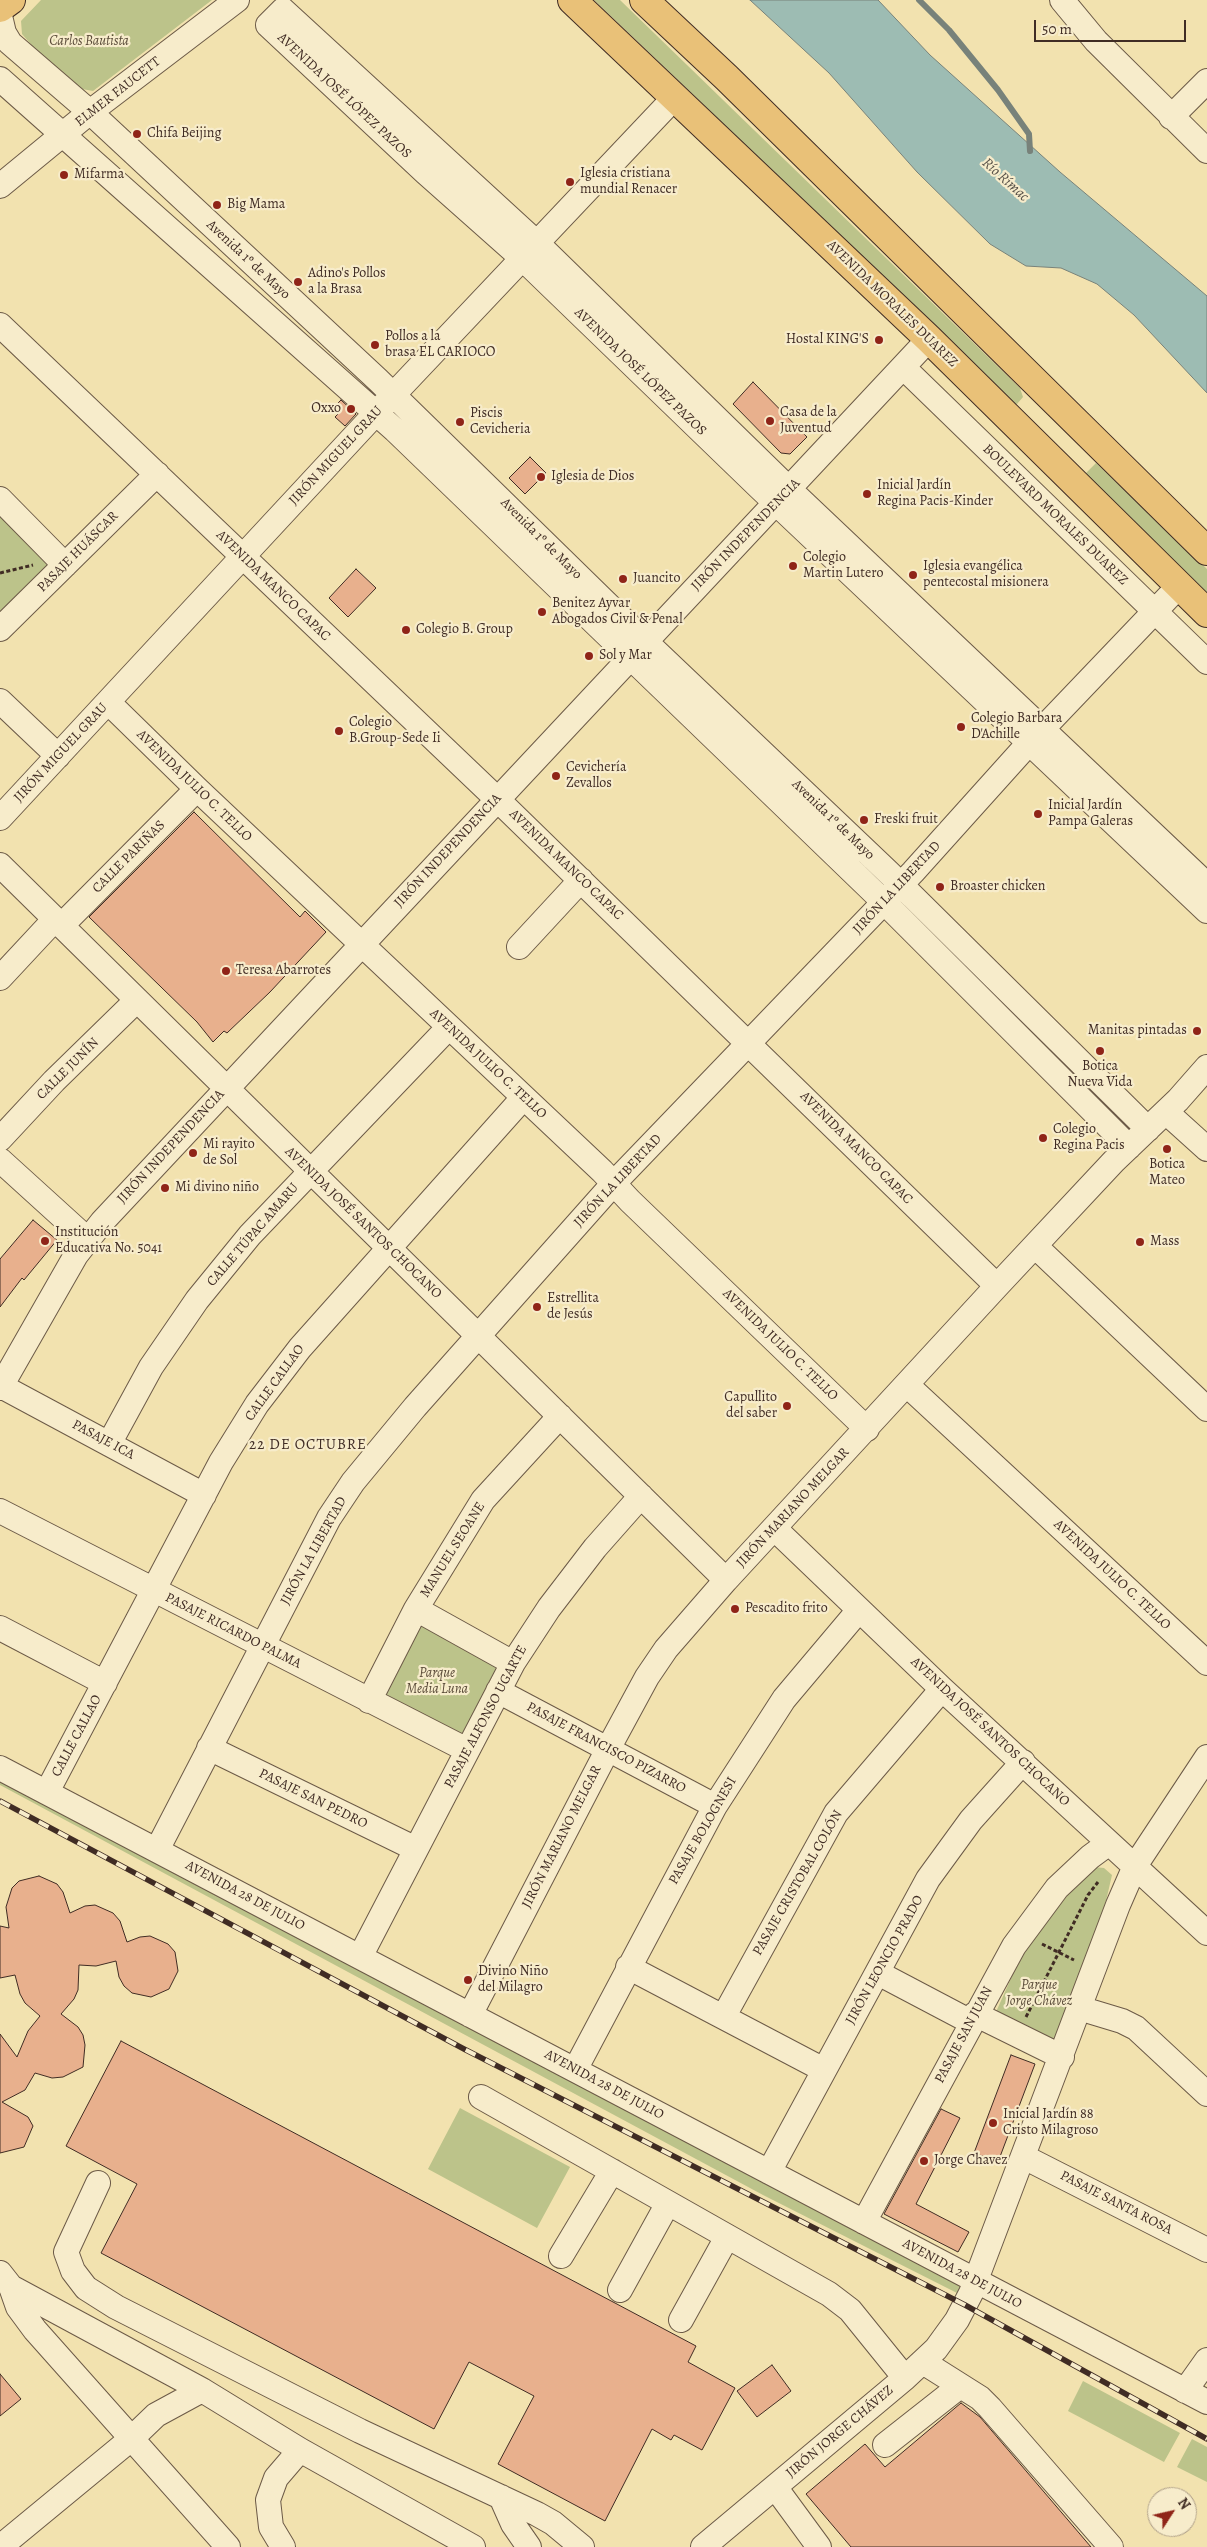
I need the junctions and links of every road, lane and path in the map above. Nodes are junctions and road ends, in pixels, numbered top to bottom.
1 (11, 0) edge
2 (237, 0) edge
3 (572, 0) edge
4 (644, 0) edge
5 (1062, 0) edge
6 (0, 8) edge
7 (0, 16) edge
8 (0, 79) edge
9 (1207, 81) edge
10 (675, 97) junction
11 (90, 112) junction
12 (1171, 117) junction
13 (64, 134) junction
14 (1207, 151) edge
15 (0, 186) edge
16 (530, 251) junction
17 (0, 325) edge
18 (929, 339) junction
19 (904, 368) junction
20 (393, 395) junction
21 (376, 413) junction
22 (1088, 435) junction
23 (1060, 468) junction
24 (157, 474) junction
25 (783, 497) junction
26 (0, 499) edge
27 (1207, 552) edge
28 (243, 557) junction
29 (60, 560) junction
30 (0, 573) edge
31 (1179, 586) junction
32 (1155, 612) junction
33 (1207, 613) edge
34 (0, 629) edge
35 (637, 649) junction
36 (1207, 662) edge
37 (0, 701) edge
38 (108, 702) junction
39 (1036, 736) junction
40 (58, 756) junction
41 (197, 789) junction
42 (497, 798) junction
43 (0, 818) edge
44 (0, 865) edge
45 (581, 880) junction
46 (1207, 885) edge
47 (893, 893) junction
48 (1207, 911) edge
49 (58, 923) junction
50 (360, 944) junction
51 (519, 947) dead end
52 (0, 978) edge
53 (137, 1000) junction
54 (449, 1027) junction
55 (750, 1043) junction
56 (1207, 1067) edge
57 (226, 1087) junction
58 (523, 1098) junction
59 (1166, 1112) junction
60 (1148, 1129) junction
61 (0, 1139) edge
62 (1129, 1147) junction
63 (1207, 1149) edge
64 (0, 1160) edge
65 (310, 1171) junction
66 (614, 1183) junction
67 (88, 1239) junction
68 (1035, 1246) junction
69 (388, 1247) junction
70 (997, 1286) junction
71 (478, 1336) junction
72 (2, 1382) edge
73 (907, 1385) junction
74 (1207, 1409) edge
75 (560, 1416) junction
76 (867, 1429) junction
77 (109, 1444) junction
78 (204, 1495) junction
79 (641, 1496) junction
80 (0, 1511) edge
81 (774, 1528) junction
82 (726, 1580) junction
83 (154, 1590) junction
84 (416, 1609) junction
85 (859, 1610) junction
86 (0, 1628) edge
87 (262, 1647) junction
88 (513, 1663) junction
89 (1207, 1663) edge
90 (105, 1683) junction
91 (942, 1689) junction
92 (498, 1691) junction
93 (369, 1701) junction
94 (209, 1748) junction
95 (608, 1749) junction
96 (467, 1750) junction
97 (1207, 1757) edge
98 (1023, 1762) junction
99 (0, 1768) edge
100 (47, 1792) junction
101 (714, 1806) junction
102 (1109, 1843) junction
103 (416, 1849) junction
104 (157, 1850) junction
105 (1135, 1866) junction
106 (1072, 1872) junction
107 (1099, 1881) dead end
108 (1088, 1895) junction
109 (1118, 1905) junction
110 (1207, 1933) edge
111 (1021, 1934) junction
112 (1058, 1952) junction
113 (360, 1957) junction
114 (628, 1967) junction
115 (1093, 1970) junction
116 (878, 1973) junction
117 (1079, 2008) junction
118 (470, 2015) junction
119 (724, 2016) junction
120 (973, 2018) junction
121 (1017, 2035) junction
122 (1062, 2057) junction
123 (575, 2070) junction
124 (824, 2070) junction
125 (1207, 2094) edge
126 (481, 2097) dead end
127 (1024, 2157) junction
128 (612, 2171) junction
129 (769, 2172) junction
130 (98, 2183) dead end
131 (668, 2203) junction
132 (864, 2222) junction
133 (727, 2237) junction
134 (1207, 2250) edge
135 (561, 2256) dead end
136 (5, 2280) edge
137 (975, 2281) junction
138 (620, 2290) dead end
139 (681, 2320) dead end
140 (1207, 2360) edge
141 (923, 2362) junction
142 (905, 2378) junction
143 (960, 2386) junction
144 (202, 2390) junction
145 (1186, 2391) junction
146 (1207, 2402) edge
147 (132, 2439) junction
148 (885, 2445) dead end
149 (300, 2450) junction
150 (775, 2486) junction
151 (501, 2498) junction
152 (0, 2547) edge
153 (228, 2547) edge
154 (283, 2547) edge
155 (472, 2547) edge
156 (529, 2547) edge
157 (582, 2547) edge
158 (703, 2547) edge
159 (819, 2547) edge
160 (1111, 2547) edge

1 - 6 main road
2 - 11 street, ELMER FAUCETT
3 - 10 main road, AVENIDA MORALES DUAREZ
4 - 22 main road
5 - 12 street
7 - 11 street, Avenida 1º de Mayo
8 - 13 street, Avenida 1º de Mayo
9 - 12 street
10 - 16 street, JIRÓN MIGUEL GRAU
10 - 18 main road, AVENIDA MORALES DUAREZ
11 - 13 street, ELMER FAUCETT
11 - 20 street, Avenida 1º de Mayo
12 - 14 street
13 - 15 street, ELMER FAUCETT
13 - 21 street, Avenida 1º de Mayo
16 - 16 street, AVENIDA JOSÉ LÓPEZ PAZOS
16 - 20 street, JIRÓN MIGUEL GRAU
16 - 25 street, AVENIDA JOSÉ LÓPEZ PAZOS
17 - 24 street, AVENIDA MANCO CAPAC
18 - 19 street, JIRÓN INDEPENDENCIA
18 - 23 main road, AVENIDA MORALES DUAREZ
19 - 25 street, JIRÓN INDEPENDENCIA
19 - 32 street, BOULEVARD MORALES DUAREZ
20 - 21 street, JIRÓN MIGUEL GRAU
20 - 35 street, Avenida 1º de Mayo
21 - 28 street, JIRÓN MIGUEL GRAU
21 - 35 street, Avenida 1º de Mayo
22 - 23 main road
22 - 27 main road
23 - 31 main road, AVENIDA MORALES DUAREZ
24 - 28 street, AVENIDA MANCO CAPAC
24 - 29 street, PASAJE HUÁSCAR
25 - 35 street, JIRÓN INDEPENDENCIA
25 - 39 street, AVENIDA JOSÉ LÓPEZ PAZOS
26 - 29 street
28 - 38 street, JIRÓN MIGUEL GRAU
28 - 42 street, AVENIDA MANCO CAPAC
29 - 30 path
29 - 34 street, PASAJE HUÁSCAR
31 - 32 street, JIRÓN LA LIBERTAD
31 - 33 main road, AVENIDA MORALES DUAREZ
32 - 36 street, BOULEVARD MORALES DUAREZ
32 - 39 street, JIRÓN LA LIBERTAD
35 - 42 street, JIRÓN INDEPENDENCIA
35 - 47 street, Avenida 1º de Mayo
37 - 40 street
38 - 40 street, JIRÓN MIGUEL GRAU
38 - 41 street, AVENIDA JULIO C. TELLO
39 - 46 street, AVENIDA JOSÉ LÓPEZ PAZOS
39 - 47 street, JIRÓN LA LIBERTAD
39 - 48 street, AVENIDA JOSÉ LÓPEZ PAZOS
40 - 43 street, JIRÓN MIGUEL GRAU
41 - 49 street, CALLE PARIÑAS
41 - 50 street, AVENIDA JULIO C. TELLO
42 - 45 street, AVENIDA MANCO CAPAC
42 - 50 street, JIRÓN INDEPENDENCIA
44 - 49 street, AVENIDA JOSÉ SANTOS CHOCANO
45 - 51 street
45 - 55 street, AVENIDA MANCO CAPAC
47 - 55 street, JIRÓN LA LIBERTAD
47 - 60 street, Avenida 1º de Mayo
47 - 62 street, Avenida 1º de Mayo
49 - 52 street, CALLE PARIÑAS
49 - 53 street, AVENIDA JOSÉ SANTOS CHOCANO
50 - 54 street, AVENIDA JULIO C. TELLO
50 - 57 street, JIRÓN INDEPENDENCIA
53 - 57 street, AVENIDA JOSÉ SANTOS CHOCANO
53 - 61 street, CALLE JUNÍN
54 - 58 street, AVENIDA JULIO C. TELLO
54 - 65 street, CALLE TÚPAC AMARU
55 - 66 street, JIRÓN LA LIBERTAD
55 - 70 street, AVENIDA MANCO CAPAC
56 - 59 street, JIRÓN MARIANO MELGAR
57 - 65 street, AVENIDA JOSÉ SANTOS CHOCANO
57 - 67 street, JIRÓN INDEPENDENCIA
58 - 66 street, AVENIDA JULIO C. TELLO
58 - 69 street, CALLE CALLAO
59 - 60 street, JIRÓN MARIANO MELGAR
59 - 63 street
60 - 62 street, JIRÓN MARIANO MELGAR
62 - 68 street, JIRÓN MARIANO MELGAR
64 - 67 street
65 - 69 street, AVENIDA JOSÉ SANTOS CHOCANO
65 - 77 street, CALLE TÚPAC AMARU
66 - 71 street, JIRÓN LA LIBERTAD
66 - 76 street, AVENIDA JULIO C. TELLO
67 - 72 street, JIRÓN INDEPENDENCIA
68 - 70 street, JIRÓN MARIANO MELGAR
68 - 74 street
69 - 71 street, AVENIDA JOSÉ SANTOS CHOCANO
69 - 78 street, CALLE CALLAO
70 - 73 street, JIRÓN MARIANO MELGAR
71 - 75 street, AVENIDA JOSÉ SANTOS CHOCANO
71 - 87 street, JIRÓN LA LIBERTAD
72 - 77 street, PASAJE ICA
73 - 76 street, JIRÓN MARIANO MELGAR
73 - 89 street, AVENIDA JULIO C. TELLO
75 - 79 street, AVENIDA JOSÉ SANTOS CHOCANO
75 - 84 street, MANUEL SEOANE
76 - 81 street, JIRÓN MARIANO MELGAR
77 - 78 street, PASAJE ICA
78 - 83 street, CALLE CALLAO
79 - 82 street, AVENIDA JOSÉ SANTOS CHOCANO
79 - 88 street, PASAJE ALFONSO UGARTE
80 - 83 street, PASAJE RICARDO PALMA
81 - 82 street, JIRÓN MARIANO MELGAR
81 - 85 street, AVENIDA JOSÉ SANTOS CHOCANO
82 - 95 street, JIRÓN MARIANO MELGAR
83 - 87 street, PASAJE RICARDO PALMA
83 - 90 street, CALLE CALLAO
84 - 88 street
84 - 93 street, MANUEL SEOANE
85 - 91 street, AVENIDA JOSÉ SANTOS CHOCANO
85 - 101 street, PASAJE BOLOGNESI
86 - 90 street
87 - 93 street, PASAJE RICARDO PALMA
87 - 94 street, JIRÓN LA LIBERTAD
88 - 92 street, PASAJE ALFONSO UGARTE
90 - 100 street, CALLE CALLAO
91 - 98 street, AVENIDA JOSÉ SANTOS CHOCANO
91 - 119 street, PASAJE CRISTOBAL COLÓN
92 - 95 street, PASAJE FRANCISCO PIZARRO
92 - 96 street, PASAJE ALFONSO UGARTE
93 - 96 street, PASAJE RICARDO PALMA
94 - 103 street, PASAJE SAN PEDRO
94 - 104 street, JIRÓN LA LIBERTAD
95 - 101 street, PASAJE FRANCISCO PIZARRO
95 - 118 street, JIRÓN MARIANO MELGAR
96 - 103 street, PASAJE ALFONSO UGARTE
97 - 105 street, JIRÓN JORGE CHÁVEZ
98 - 102 street, AVENIDA JOSÉ SANTOS CHOCANO
98 - 116 street, JIRÓN LEONCIO PRADO
99 - 100 street, AVENIDA 28 DE JULIO
100 - 104 street, AVENIDA 28 DE JULIO
101 - 114 street, PASAJE BOLOGNESI
102 - 105 street, AVENIDA JOSÉ SANTOS CHOCANO
102 - 106 street, PASAJE SAN JUAN
103 - 113 street, PASAJE ALFONSO UGARTE
104 - 113 street, AVENIDA 28 DE JULIO
105 - 109 street, JIRÓN JORGE CHÁVEZ
105 - 110 street, AVENIDA JOSÉ SANTOS CHOCANO
106 - 108 path
106 - 111 street, PASAJE SAN JUAN
107 - 108 path
108 - 109 path
108 - 112 path
109 - 115 street, JIRÓN JORGE CHÁVEZ
111 - 112 path
111 - 120 street, PASAJE SAN JUAN
112 - 115 path
112 - 121 path
113 - 118 street, AVENIDA 28 DE JULIO
114 - 119 street
114 - 123 street, PASAJE BOLOGNESI
115 - 117 street, JIRÓN JORGE CHÁVEZ
116 - 120 street
116 - 124 street, JIRÓN LEONCIO PRADO
117 - 122 street, JIRÓN JORGE CHÁVEZ
117 - 125 street
118 - 123 street, AVENIDA 28 DE JULIO
119 - 124 street
120 - 121 street
120 - 132 street, PASAJE SAN JUAN
121 - 122 street
122 - 127 street, JIRÓN JORGE CHÁVEZ
123 - 129 street, AVENIDA 28 DE JULIO
124 - 129 street, JIRÓN LEONCIO PRADO
126 - 128 street
127 - 134 street, PASAJE SANTA ROSA
127 - 137 street, JIRÓN JORGE CHÁVEZ
128 - 131 street
128 - 135 street
129 - 132 street, AVENIDA 28 DE JULIO
130 - 151 street
131 - 133 street
131 - 138 street
132 - 137 street, AVENIDA 28 DE JULIO
133 - 139 street
133 - 142 street
136 - 144 street
136 - 147 street
137 - 141 street, JIRÓN JORGE CHÁVEZ
137 - 145 street, AVENIDA 28 DE JULIO
140 - 145 street
141 - 142 street, JIRÓN JORGE CHÁVEZ
141 - 143 street
142 - 150 street, JIRÓN JORGE CHÁVEZ
143 - 148 street
143 - 160 street
144 - 147 street
144 - 149 street
145 - 146 street, AVENIDA 28 DE JULIO
147 - 152 street
147 - 153 street
149 - 154 street
149 - 155 street
150 - 158 street, JIRÓN JORGE CHÁVEZ
150 - 159 street
151 - 156 street
151 - 157 street

